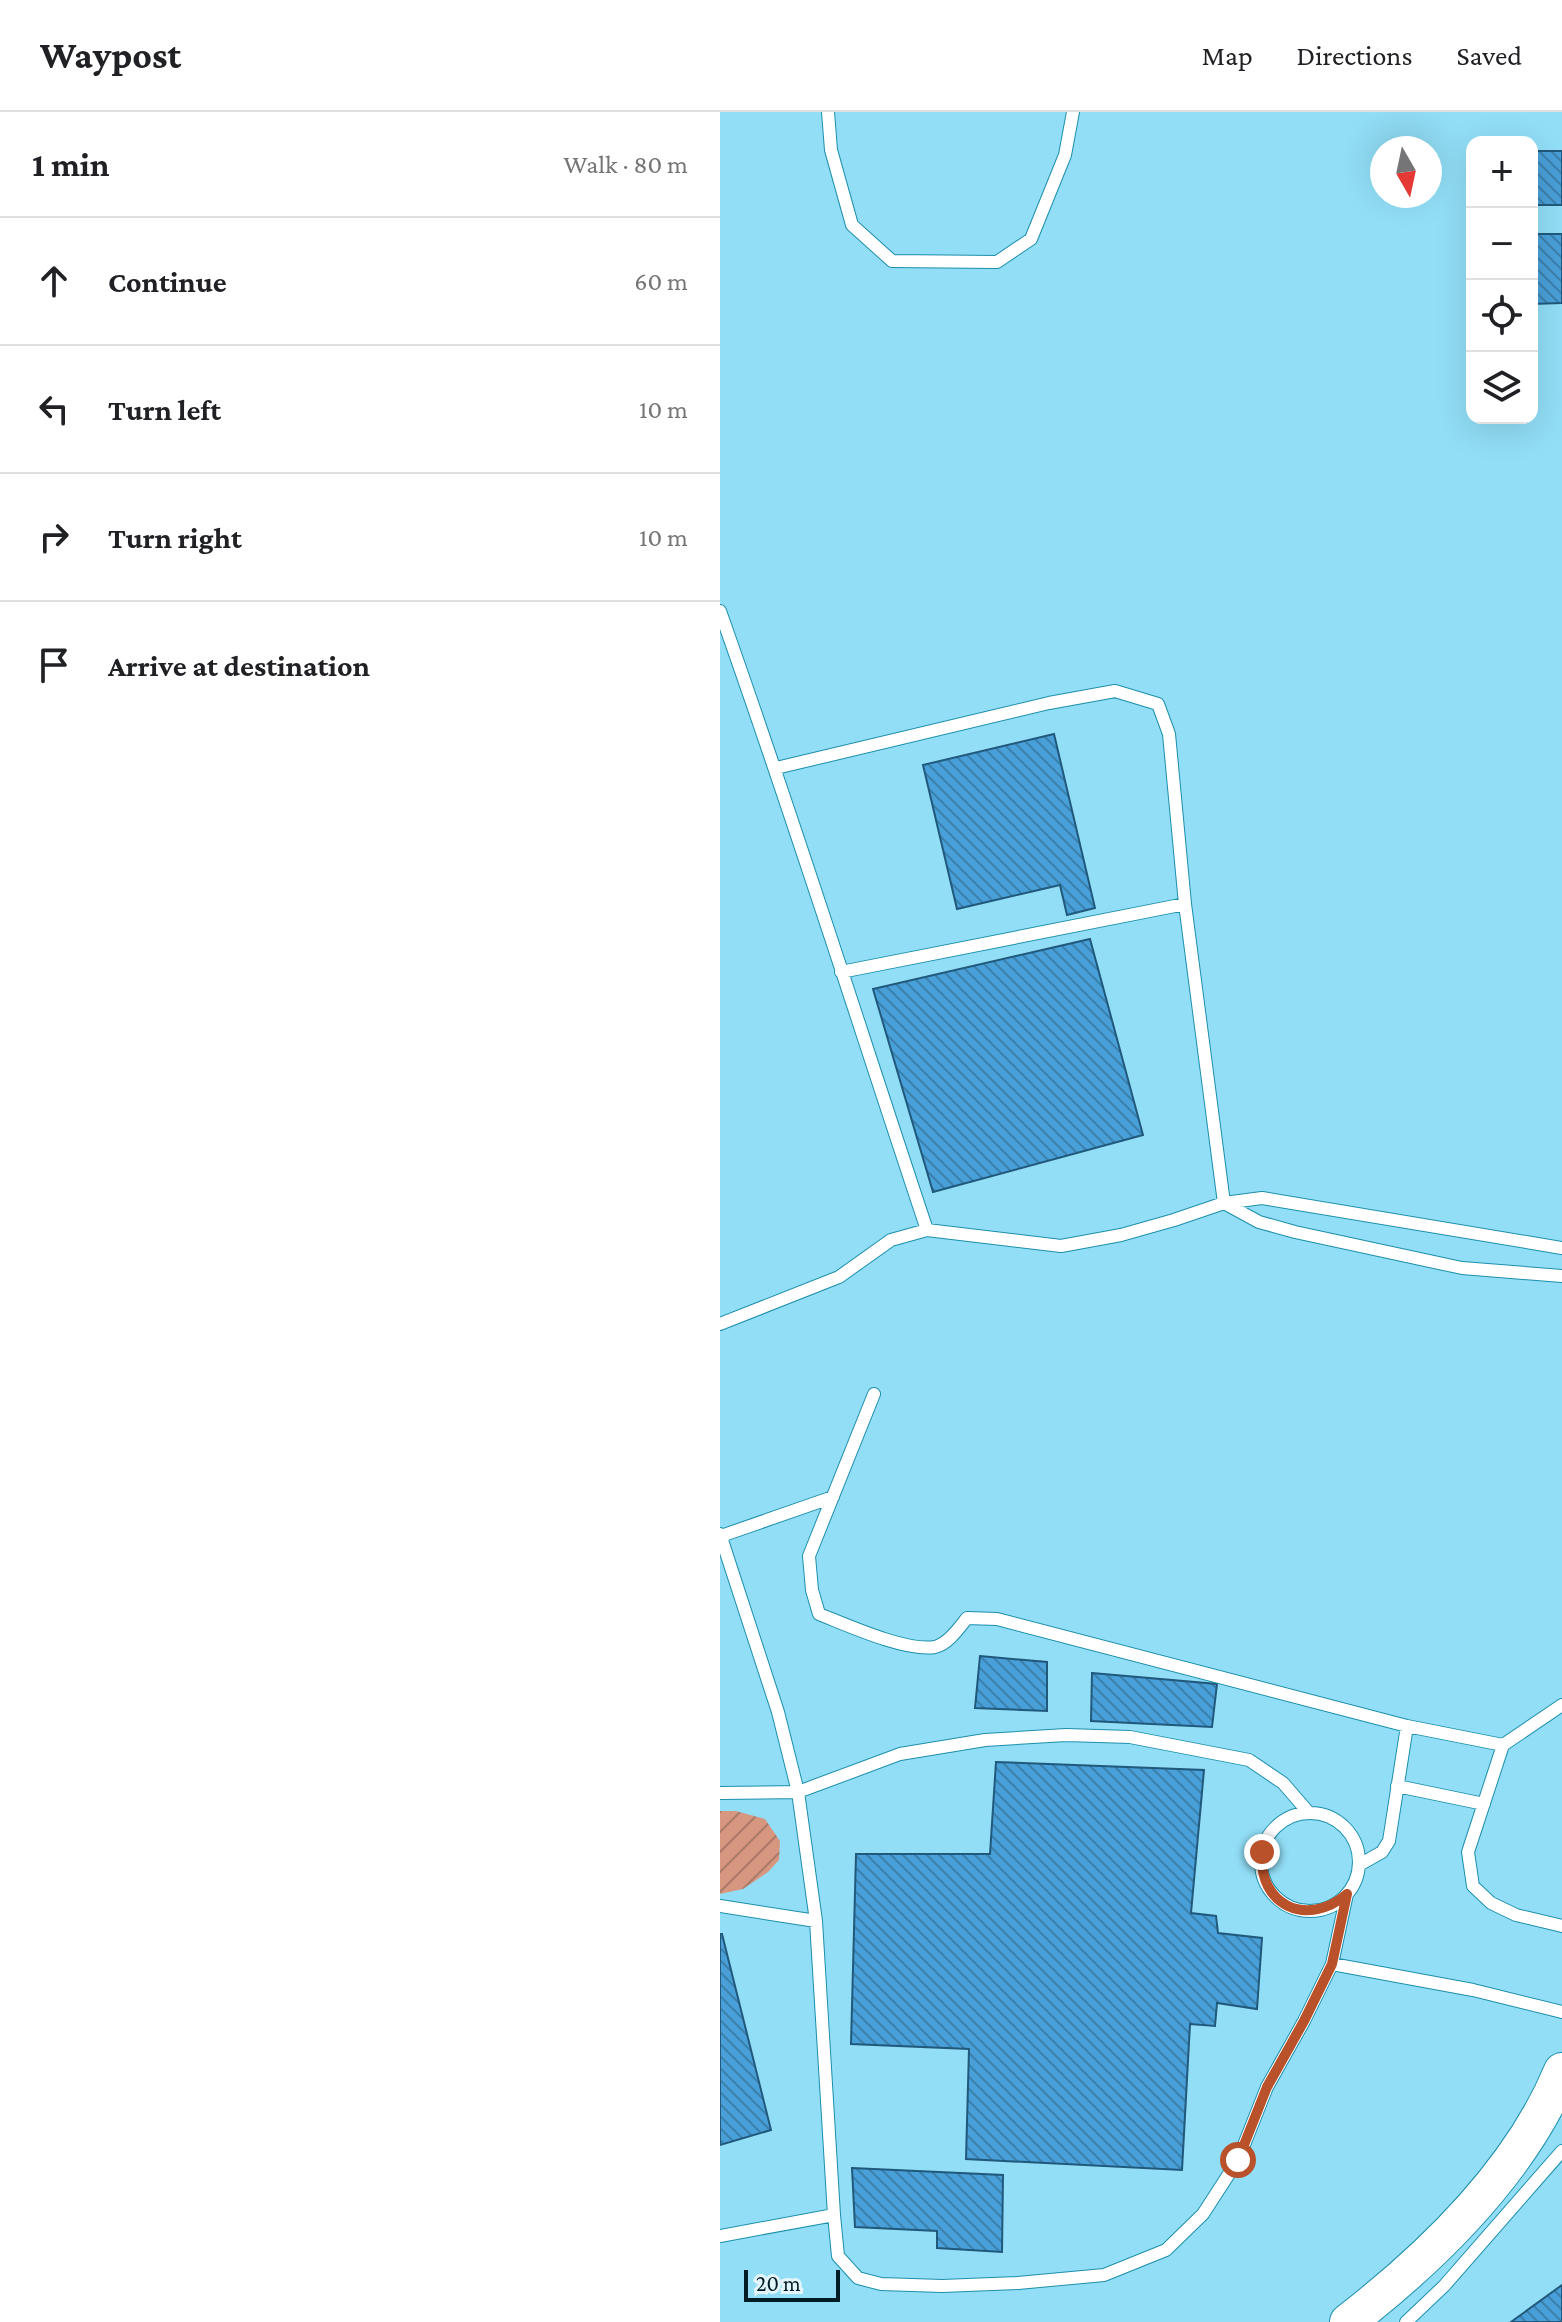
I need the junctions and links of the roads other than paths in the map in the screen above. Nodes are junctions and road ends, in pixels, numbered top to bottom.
1 (828, 112) edge
2 (1073, 112) edge
3 (720, 611) edge
4 (776, 768) junction
5 (1185, 904) junction
6 (841, 972) junction
7 (1224, 1203) junction
8 (927, 1230) junction
9 (1562, 1248) edge
10 (1562, 1276) edge
11 (720, 1324) edge
12 (874, 1394) dead end
13 (833, 1497) junction
14 (720, 1535) edge
15 (726, 1575) edge
16 (1562, 1705) edge
17 (1407, 1726) junction
18 (1503, 1745) junction
19 (1397, 1786) junction
20 (798, 1792) junction
21 (720, 1793) edge
22 (1484, 1804) junction
23 (1309, 1813) junction
24 (1359, 1865) junction
25 (1347, 1894) junction
26 (720, 1906) edge
27 (816, 1921) junction
28 (1562, 1926) edge
29 (1332, 1964) junction
30 (1562, 2012) edge
31 (1562, 2071) edge
32 (1547, 2154) edge
33 (834, 2215) junction
34 (720, 2236) edge
35 (1348, 2322) edge
36 (1406, 2322) edge

1 - 2 lane
3 - 4 lane
4 - 5 lane
4 - 6 lane
5 - 6 lane
5 - 7 lane
6 - 8 lane
7 - 8 lane
7 - 9 lane
7 - 10 lane
8 - 11 lane
12 - 13 lane
13 - 14 lane
13 - 17 lane
14 - 15 lane
15 - 20 lane
16 - 18 lane
17 - 18 lane
17 - 19 lane
18 - 22 lane
19 - 22 lane
19 - 24 lane
20 - 21 lane
20 - 23 lane
20 - 27 lane
22 - 28 lane
23 - 24 lane
23 - 25 lane
24 - 25 lane
25 - 29 lane
26 - 27 lane
27 - 33 lane
29 - 30 lane
29 - 33 lane
31 - 32 main road
32 - 35 main road
32 - 36 lane
33 - 34 lane

